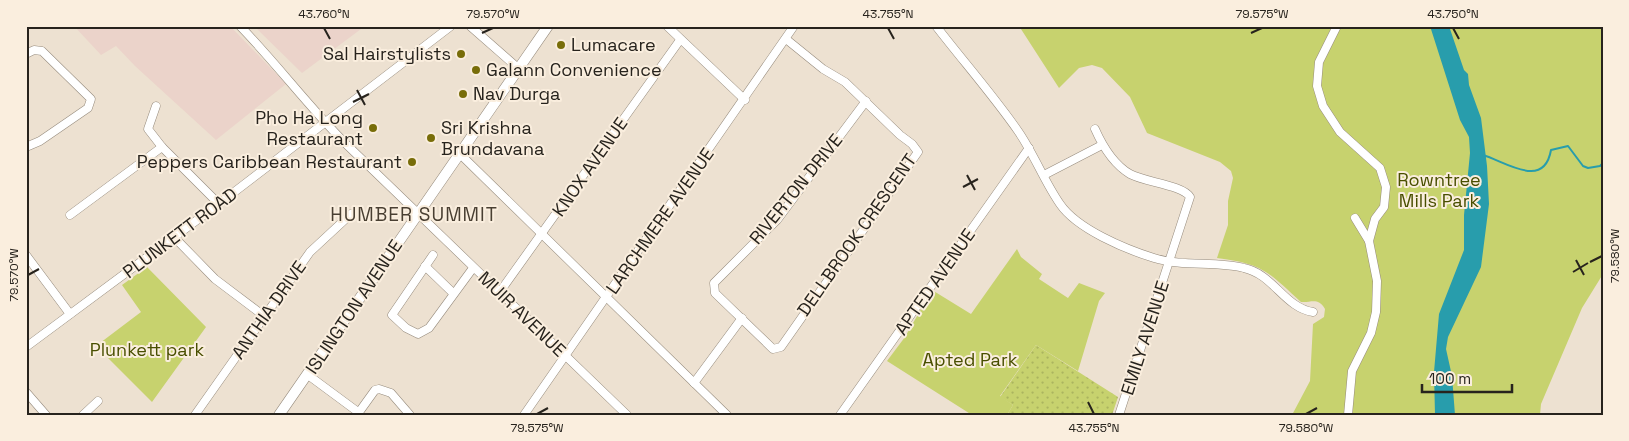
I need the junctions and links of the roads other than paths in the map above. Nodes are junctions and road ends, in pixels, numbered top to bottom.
1 (240, 26) edge
2 (451, 26) edge
3 (470, 26) edge
4 (548, 26) edge
5 (667, 26) edge
6 (794, 26) edge
7 (936, 26) edge
8 (1337, 26) edge
9 (786, 39) junction
10 (680, 40) junction
11 (26, 54) edge
12 (519, 69) junction
13 (745, 100) junction
14 (866, 101) junction
15 (156, 106) dead end
16 (325, 122) junction
17 (1095, 129) dead end
18 (1102, 145) junction
19 (26, 147) edge
20 (162, 147) junction
21 (1029, 148) junction
22 (460, 154) junction
23 (1044, 175) junction
24 (220, 204) junction
25 (351, 214) dead end
26 (416, 214) junction
27 (70, 215) dead end
28 (1355, 218) dead end
29 (173, 236) junction
30 (541, 236) junction
31 (1369, 241) junction
32 (26, 255) edge
33 (433, 255) dead end
34 (1169, 261) junction
35 (425, 266) junction
36 (473, 268) junction
37 (453, 293) junction
38 (499, 293) junction
39 (606, 297) junction
40 (1313, 312) dead end
41 (70, 314) junction
42 (264, 316) junction
43 (742, 318) junction
44 (26, 346) edge
45 (565, 355) junction
46 (308, 375) junction
47 (694, 383) junction
48 (26, 392) edge
49 (98, 401) dead end
50 (358, 413) edge
51 (527, 413) edge
52 (196, 414) edge
53 (46, 415) edge
54 (84, 415) edge
55 (279, 415) edge
56 (410, 415) edge
57 (627, 415) edge
58 (727, 415) edge
59 (840, 415) edge
60 (1119, 415) edge
61 (1348, 415) edge

1 - 16 street, MUIR AVENUE
2 - 16 street, PLUNKETT ROAD
3 - 12 street
4 - 12 main road, ISLINGTON AVENUE
5 - 10 street
6 - 9 street, LARCHMERE AVENUE
7 - 21 street
8 - 31 street
9 - 13 street, LARCHMERE AVENUE
9 - 14 street, DELLBROOK CRESCENT
10 - 13 street
10 - 30 street, KNOX AVENUE
11 - 19 street
12 - 22 main road, ISLINGTON AVENUE
13 - 39 street, LARCHMERE AVENUE
14 - 43 street, RIVERTON DRIVE
14 - 43 street, DELLBROOK CRESCENT
15 - 20 street
16 - 24 street, PLUNKETT ROAD
16 - 26 street, MUIR AVENUE
17 - 18 street
18 - 23 street
18 - 34 street, EMILY AVENUE
20 - 24 street
20 - 27 street
21 - 23 street
21 - 59 street, APTED AVENUE
22 - 26 main road, ISLINGTON AVENUE
22 - 30 street
23 - 34 street
24 - 29 street, PLUNKETT ROAD
25 - 42 street, ANTHIA DRIVE
26 - 36 street, MUIR AVENUE
26 - 46 main road, ISLINGTON AVENUE
28 - 31 street
29 - 41 street, PLUNKETT ROAD
29 - 42 street
30 - 38 street, KNOX AVENUE
30 - 39 street
31 - 61 street
32 - 41 street
33 - 35 street
34 - 40 street
34 - 60 street, EMILY AVENUE
35 - 37 street
35 - 37 street
36 - 37 street
36 - 38 street, MUIR AVENUE
38 - 45 street, MUIR AVENUE
39 - 45 street, LARCHMERE AVENUE
39 - 47 street
41 - 44 street, PLUNKETT ROAD
42 - 52 street, ANTHIA DRIVE
43 - 47 street
45 - 51 street, LARCHMERE AVENUE
45 - 57 street, MUIR AVENUE
46 - 50 street
46 - 55 main road, ISLINGTON AVENUE
47 - 58 street
48 - 53 street
49 - 54 street
50 - 56 street

